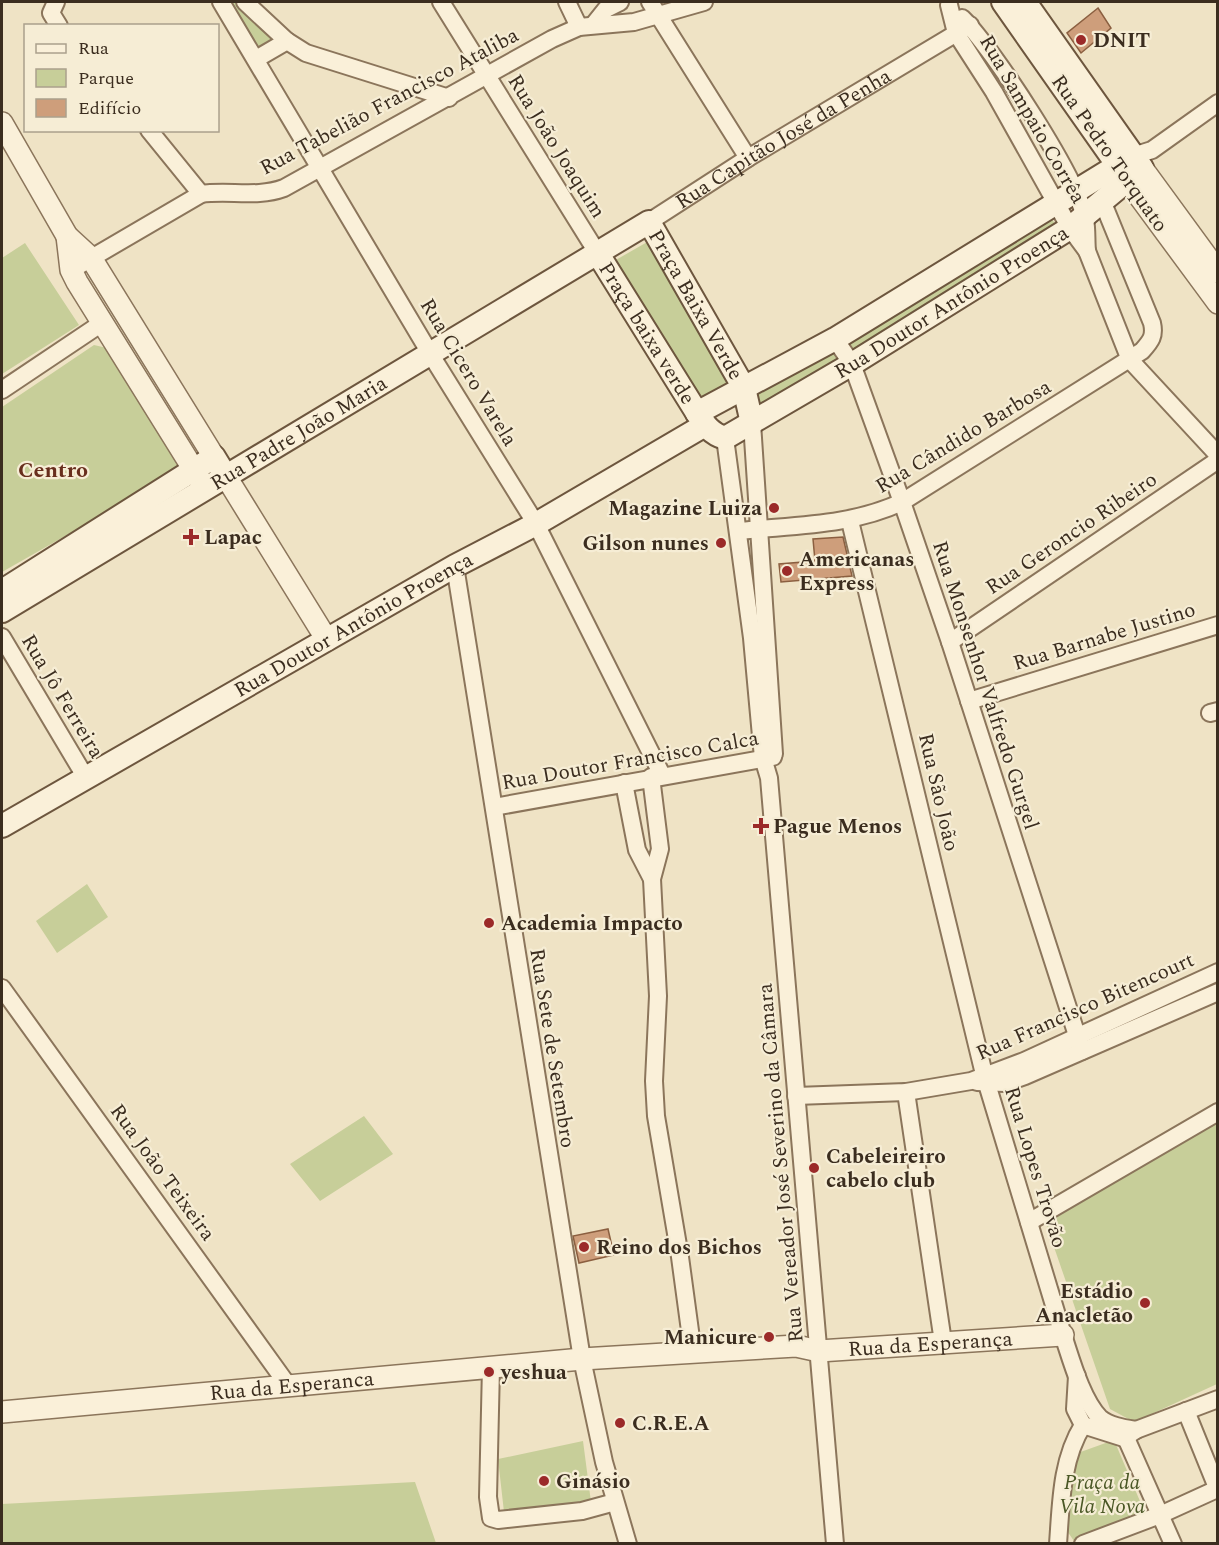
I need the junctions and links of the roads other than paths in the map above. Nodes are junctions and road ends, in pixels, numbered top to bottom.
1 (221, 2) edge
2 (245, 2) edge
3 (441, 2) edge
4 (567, 2) edge
5 (620, 2) edge
6 (704, 2) edge
7 (1003, 2) edge
8 (948, 3) edge
9 (654, 9) edge
10 (1028, 17) edge
11 (587, 25) junction
12 (963, 29) junction
13 (286, 41) junction
14 (256, 59) junction
15 (486, 76) junction
16 (449, 98) junction
17 (1218, 103) edge
18 (2, 123) edge
19 (151, 132) edge
20 (748, 158) junction
21 (1135, 164) junction
22 (322, 167) junction
23 (201, 194) junction
24 (1066, 199) junction
25 (1086, 216) junction
26 (649, 222) junction
27 (67, 236) junction
28 (598, 254) junction
29 (92, 258) junction
30 (71, 270) junction
31 (1218, 272) edge
32 (110, 287) junction
33 (89, 299) junction
34 (1218, 303) edge
35 (130, 321) junction
36 (105, 328) junction
37 (835, 339) junction
38 (431, 355) junction
39 (1131, 360) junction
40 (852, 364) junction
41 (744, 388) junction
42 (2, 390) edge
43 (186, 411) junction
44 (701, 419) junction
45 (752, 423) junction
46 (164, 424) junction
47 (725, 438) junction
48 (1218, 455) edge
49 (1218, 460) edge
50 (220, 466) junction
51 (200, 478) junction
52 (902, 502) junction
53 (850, 520) junction
54 (536, 524) junction
55 (759, 529) junction
56 (738, 531) junction
57 (98, 541) junction
58 (455, 566) junction
59 (2, 591) edge
60 (2, 611) edge
61 (1218, 625) edge
62 (2, 637) edge
63 (759, 637) junction
64 (327, 640) junction
65 (950, 642) junction
66 (969, 701) junction
67 (769, 758) junction
68 (656, 776) junction
69 (86, 778) junction
70 (624, 783) junction
71 (494, 807) junction
72 (2, 826) edge
73 (652, 879) junction
74 (1218, 972) edge
75 (2, 988) edge
76 (1218, 992) edge
77 (1079, 1044) junction
78 (981, 1080) junction
79 (906, 1092) junction
80 (796, 1096) junction
81 (1218, 1112) edge
82 (1029, 1222) junction
83 (1061, 1328) junction
84 (942, 1335) junction
85 (819, 1344) junction
86 (693, 1353) junction
87 (582, 1359) junction
88 (491, 1367) junction
89 (1077, 1376) junction
90 (287, 1384) junction
91 (1218, 1399) edge
92 (1186, 1411) junction
93 (2, 1412) edge
94 (1083, 1425) junction
95 (1127, 1432) junction
96 (1217, 1490) edge
97 (615, 1502) junction
98 (1160, 1515) junction
99 (628, 1544) edge
100 (836, 1544) edge
101 (1058, 1544) edge
102 (1083, 1544) edge
103 (1173, 1544) edge

1 - 14 street, Rua Cicero Varela
2 - 13 street
3 - 15 street, Rua João Joaquim
4 - 11 street
5 - 11 street
6 - 9 street, Rua Tabelião Francisco Ataliba
7 - 10 main road, Rua Pedro Torquato
8 - 12 street, Rua Sampaio Corrêa
9 - 11 street, Rua Tabelião Francisco Ataliba
9 - 20 street
10 - 21 main road, Rua Pedro Torquato
11 - 15 street, Rua Tabelião Francisco Ataliba
12 - 20 street, Rua Capitão José da Penha
12 - 24 street, Rua Sampaio Corrêa
13 - 14 street
13 - 16 street
14 - 22 street, Rua Cicero Varela
15 - 16 street, Rua Tabelião Francisco Ataliba
15 - 28 street, Rua João Joaquim
16 - 22 street, Rua Tabelião Francisco Ataliba
17 - 21 street
18 - 27 street
19 - 23 street
20 - 26 street, Rua Capitão José da Penha
21 - 24 main road, Rua Doutor Antônio Proença
21 - 25 main road, Rua Doutor Antônio Proença
21 - 31 street, Rua Pedro Torquato
21 - 34 street, Rua Pedro Torquato
22 - 23 street, Rua Tabelião Francisco Ataliba
22 - 38 street, Rua Cicero Varela
23 - 29 street, Rua Tabelião Francisco Ataliba
24 - 25 street, Rua Sampaio Corrêa
24 - 37 main road, Rua Doutor Antônio Proença
25 - 39 street, Rua Sampaio Corrêa
25 - 39 street, Rua Cândido Barbosa
25 - 40 main road, Rua Doutor Antônio Proença
26 - 28 main road, Rua Capitão José da Penha
26 - 41 main road, Praça Baixa Verde
27 - 29 street
27 - 30 street
28 - 38 main road, Rua Padre João Maria
28 - 44 main road, Praça baixa verde
29 - 30 street, Rua Tabelião Francisco Ataliba
29 - 32 street
30 - 33 street
32 - 33 street
32 - 35 street
33 - 36 street
35 - 36 street
35 - 43 street
36 - 42 street
36 - 46 street
37 - 40 street, Rua Monsenhor Valfredo Gurgel
37 - 41 main road, Rua Doutor Antônio Proença
38 - 50 main road, Rua Padre João Maria
38 - 54 street, Rua Cicero Varela
39 - 48 street, Rua Sampaio Corrêa
39 - 52 street, Rua Cândido Barbosa
40 - 45 main road, Rua Doutor Antônio Proença
40 - 52 street, Rua Monsenhor Valfredo Gurgel
41 - 44 main road, Praça Baixa Verde
41 - 45 main road, Praça Baixa Verde
43 - 46 street
43 - 50 street
44 - 47 main road, Praça Baixa Verde
44 - 54 main road, Rua Doutor Antônio Proença
45 - 47 main road
45 - 55 street, Rua Vereador José Severino da Câmara
46 - 51 street
47 - 56 street, Rua Vereador José Severino da Câmara
49 - 65 street, Rua Geroncio Ribeiro
50 - 51 main road, Rua Padre João Maria
50 - 64 street
51 - 57 main road, Rua Padre João Maria
52 - 53 street, Rua Cândido Barbosa
52 - 65 street, Rua Monsenhor Valfredo Gurgel
53 - 55 street, Rua Cândido Barbosa
53 - 78 street, Rua São João
54 - 58 main road, Rua Doutor Antônio Proença
54 - 68 street, Rua Cicero Varela
55 - 56 street, Rua Cândido Barbosa
55 - 63 street, Rua Vereador José Severino da Câmara
56 - 63 street, Rua Vereador José Severino da Câmara
57 - 59 main road
57 - 60 main road
58 - 64 main road, Rua Doutor Antônio Proença
58 - 71 street, Rua Sete de Setembro
61 - 66 street, Rua Barnabe Justino
62 - 69 street, Rua Jô Ferreira
63 - 67 street, Rua Vereador José Severino da Câmara
64 - 69 main road, Rua Doutor Antônio Proença
65 - 66 street, Rua Monsenhor Valfredo Gurgel
66 - 77 street, Rua Monsenhor Valfredo Gurgel
67 - 68 street, Rua Doutor Francisco Calca
67 - 80 street, Rua Vereador José Severino da Câmara
68 - 70 street, Rua Doutor Francisco Calca
68 - 73 street, Rua Cicero Varela
69 - 72 main road, Rua Doutor Antônio Proença
70 - 71 street, Rua Doutor Francisco Calca
70 - 73 street
71 - 87 street, Rua Sete de Setembro
73 - 86 street
74 - 77 street, Rua Francisco Bitencourt
75 - 90 street, Rua João Teixeira
76 - 77 street, Rua Francisco Bitencourt
77 - 78 street, Rua Francisco Bitencourt
78 - 79 street, Rua Francisco Bitencourt
78 - 82 street, Rua Lopes Trovão
79 - 80 street, Rua Francisco Bitencourt
79 - 84 street
80 - 85 street, Rua Vereador José Severino da Câmara
81 - 82 street
82 - 83 street, Rua Lopes Trovão
83 - 84 street, Rua da Esperança
83 - 89 street, Rua Lopes Trovão
84 - 85 street, Rua da Esperança
85 - 86 street, Rua da Esperança
85 - 100 street, Rua Vereador José Severino da Câmara
86 - 87 street, Rua da Esperança
87 - 88 street, Rua da Esperanca
87 - 97 street, Rua Sete de Setembro
88 - 90 street, Rua da Esperanca
88 - 97 street
89 - 94 street
89 - 95 street
90 - 93 street, Rua da Esperanca
91 - 92 street
92 - 95 street
92 - 96 street
94 - 95 street
94 - 101 street
95 - 98 street
96 - 98 street
97 - 99 street
98 - 102 street
98 - 103 street

